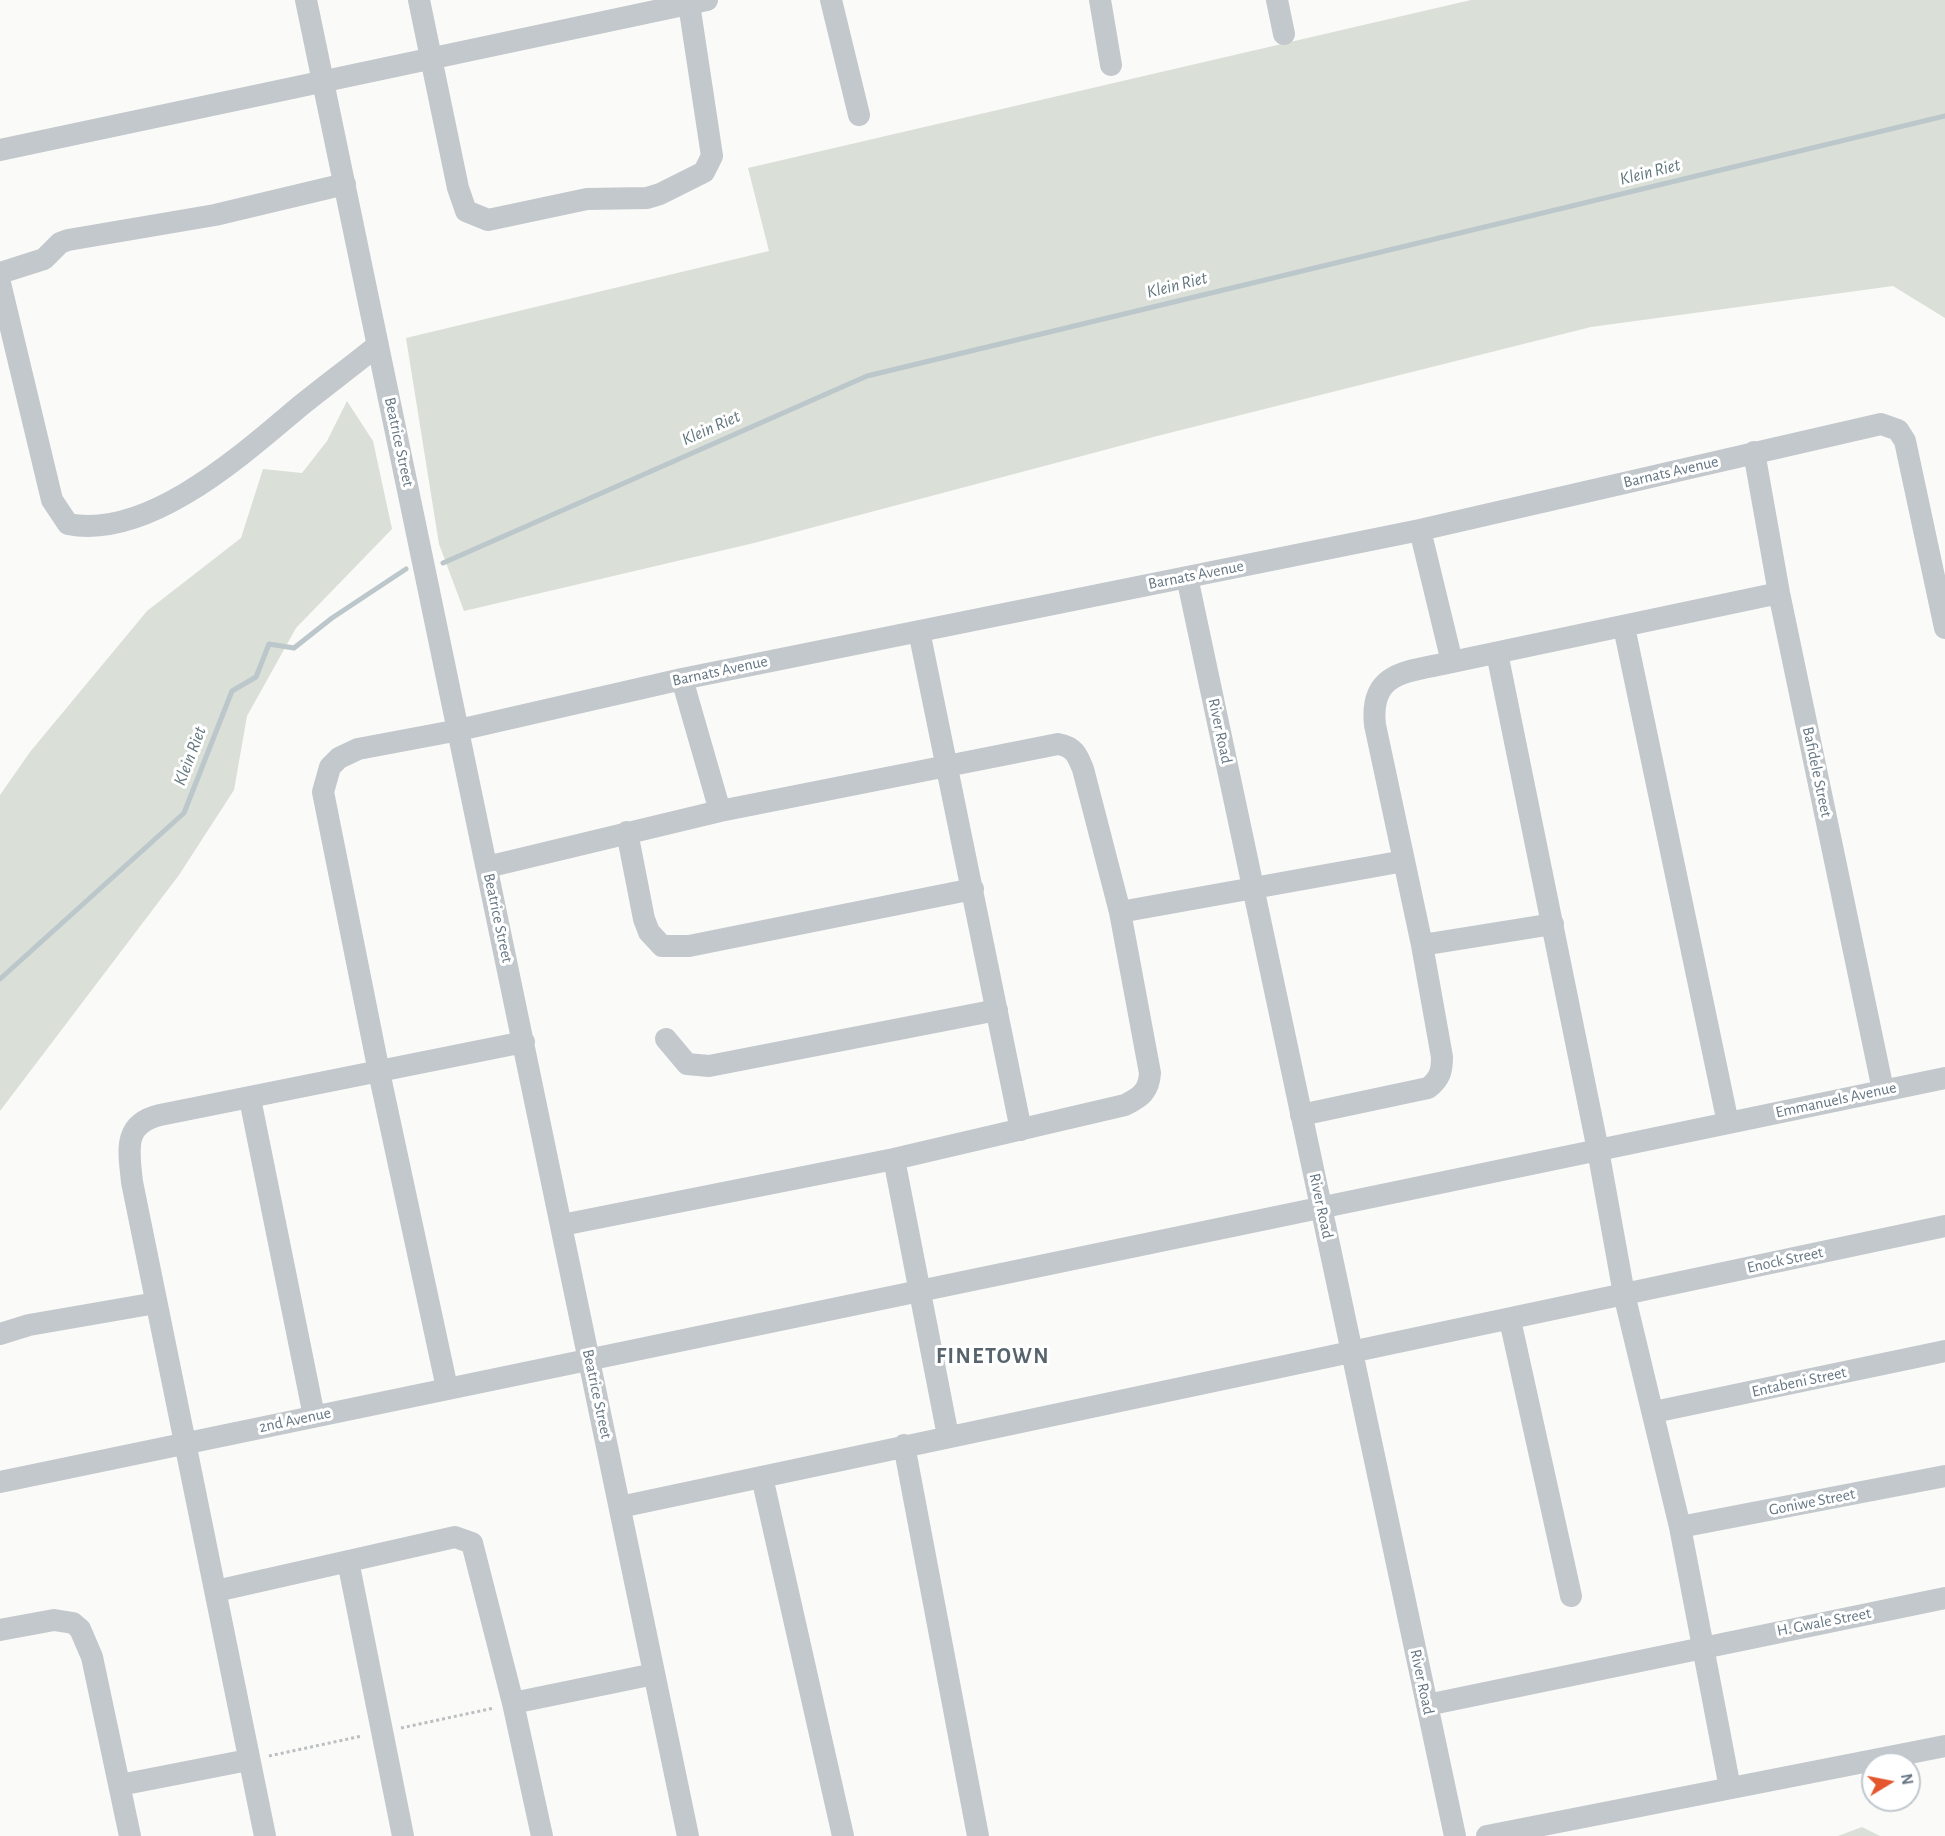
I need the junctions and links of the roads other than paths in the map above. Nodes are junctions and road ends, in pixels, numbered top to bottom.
1 (306, 0) edge
2 (419, 0) edge
3 (831, 0) edge
4 (1100, 0) edge
5 (1277, 0) edge
6 (698, 2) edge
7 (1284, 34) dead end
8 (433, 58) junction
9 (1112, 65) dead end
10 (323, 82) junction
11 (859, 115) dead end
12 (0, 150) edge
13 (345, 184) junction
14 (0, 273) edge
15 (0, 284) edge
16 (378, 345) junction
17 (1754, 452) junction
18 (1420, 530) junction
19 (1187, 577) junction
20 (1779, 592) junction
21 (1624, 627) junction
22 (1945, 628) edge
23 (919, 631) junction
24 (1497, 653) junction
25 (1452, 662) junction
26 (682, 679) junction
27 (459, 730) junction
28 (947, 765) junction
29 (720, 811) junction
30 (627, 832) junction
31 (1404, 861) junction
32 (487, 867) junction
33 (973, 889) junction
34 (1253, 889) junction
35 (1120, 912) junction
36 (1552, 924) junction
37 (1422, 945) junction
38 (996, 1010) junction
39 (666, 1039) dead end
40 (524, 1042) junction
41 (379, 1072) junction
42 (1945, 1078) edge
43 (1883, 1090) junction
44 (250, 1099) junction
45 (1301, 1115) junction
46 (1728, 1123) junction
47 (1021, 1130) junction
48 (1598, 1150) junction
49 (894, 1160) junction
50 (1321, 1207) junction
51 (562, 1225) junction
52 (1945, 1226) edge
53 (921, 1290) junction
54 (1624, 1294) junction
55 (156, 1302) junction
56 (1510, 1320) junction
57 (0, 1334) edge
58 (1945, 1351) edge
59 (1352, 1352) junction
60 (589, 1358) junction
61 (447, 1388) junction
62 (1654, 1412) junction
63 (314, 1416) junction
64 (948, 1436) junction
65 (185, 1443) junction
66 (904, 1445) junction
67 (1945, 1476) edge
68 (762, 1477) junction
69 (0, 1482) edge
70 (620, 1507) junction
71 (1680, 1527) junction
72 (348, 1561) junction
73 (216, 1591) junction
74 (1571, 1596) dead end
75 (1945, 1598) edge
76 (0, 1630) edge
77 (1703, 1647) junction
78 (654, 1674) junction
79 (513, 1703) junction
80 (1427, 1705) junction
81 (1945, 1746) edge
82 (248, 1760) junction
83 (120, 1785) junction
84 (1730, 1788) junction
85 (130, 1836) edge
86 (265, 1836) edge
87 (403, 1836) edge
88 (542, 1836) edge
89 (688, 1836) edge
90 (843, 1836) edge
91 (978, 1836) edge
92 (1455, 1836) edge
93 (1487, 1836) edge

1 - 10 street, Beatrice Street
2 - 8 street
3 - 11 street
4 - 9 street
5 - 7 street
6 - 8 street
6 - 8 street
8 - 10 street
10 - 12 street
10 - 13 street, Beatrice Street
13 - 14 street
13 - 16 street, Beatrice Street
15 - 16 street
16 - 27 street, Beatrice Street
17 - 18 street, Barnats Avenue
17 - 20 street, Bafidele Street
17 - 22 street, Barnats Avenue
18 - 19 street, Barnats Avenue
18 - 25 street
19 - 23 street, Barnats Avenue
19 - 34 street, River Road
20 - 21 street
20 - 43 street, Bafidele Street
21 - 24 street
21 - 46 street
23 - 26 street, Barnats Avenue
23 - 28 street
24 - 25 street
24 - 36 street
25 - 31 street
26 - 27 street, Barnats Avenue
26 - 29 street
27 - 32 street, Beatrice Street
27 - 41 street, Barnats Avenue
28 - 29 street
28 - 33 street
28 - 35 street
29 - 30 street
30 - 32 street
30 - 33 street
31 - 34 street
31 - 37 street
32 - 40 street, Beatrice Street
33 - 38 street
34 - 35 street
34 - 45 street, River Road
35 - 47 street
36 - 37 street
36 - 48 street
37 - 45 street
38 - 39 street
38 - 47 street
40 - 41 street
40 - 51 street, Beatrice Street
41 - 44 street
41 - 61 street, Barnats Avenue
42 - 43 street, Emmanuels Avenue
43 - 46 street, Emmanuels Avenue
44 - 55 street
44 - 63 street
45 - 50 street, River Road
46 - 48 street, Emmanuels Avenue
47 - 49 street
48 - 50 street, Emmanuels Avenue
48 - 54 street
49 - 51 street
49 - 53 street
50 - 53 street, 2nd Avenue
50 - 59 street, River Road
51 - 60 street, Beatrice Street
52 - 54 street, Enock Street
53 - 60 street, 2nd Avenue
53 - 64 street
54 - 56 street, Enock Street
54 - 62 street
55 - 57 street
55 - 65 street
56 - 59 street, Enock Street
56 - 74 street
58 - 62 street, Entabeni Street
59 - 64 street, Enock Street
59 - 80 street, River Road
60 - 61 street, 2nd Avenue
60 - 70 street, Beatrice Street
61 - 63 street, 2nd Avenue
62 - 71 street
63 - 65 street, 2nd Avenue
64 - 66 street, Enock Street
65 - 69 street, 2nd Avenue
65 - 73 street
66 - 68 street, Enock Street
66 - 91 street
67 - 71 street, Goniwe Street
68 - 70 street, Enock Street
68 - 90 street
70 - 78 street, Beatrice Street
71 - 77 street
72 - 73 street
72 - 79 street
72 - 87 street
73 - 82 street
75 - 77 street, H. Gwale Street
76 - 83 street
77 - 80 street, H. Gwale Street
77 - 84 street
78 - 79 street
78 - 89 street, Beatrice Street
79 - 88 street
80 - 92 street, River Road
81 - 84 street
82 - 83 street
82 - 86 street
83 - 85 street
84 - 93 street

